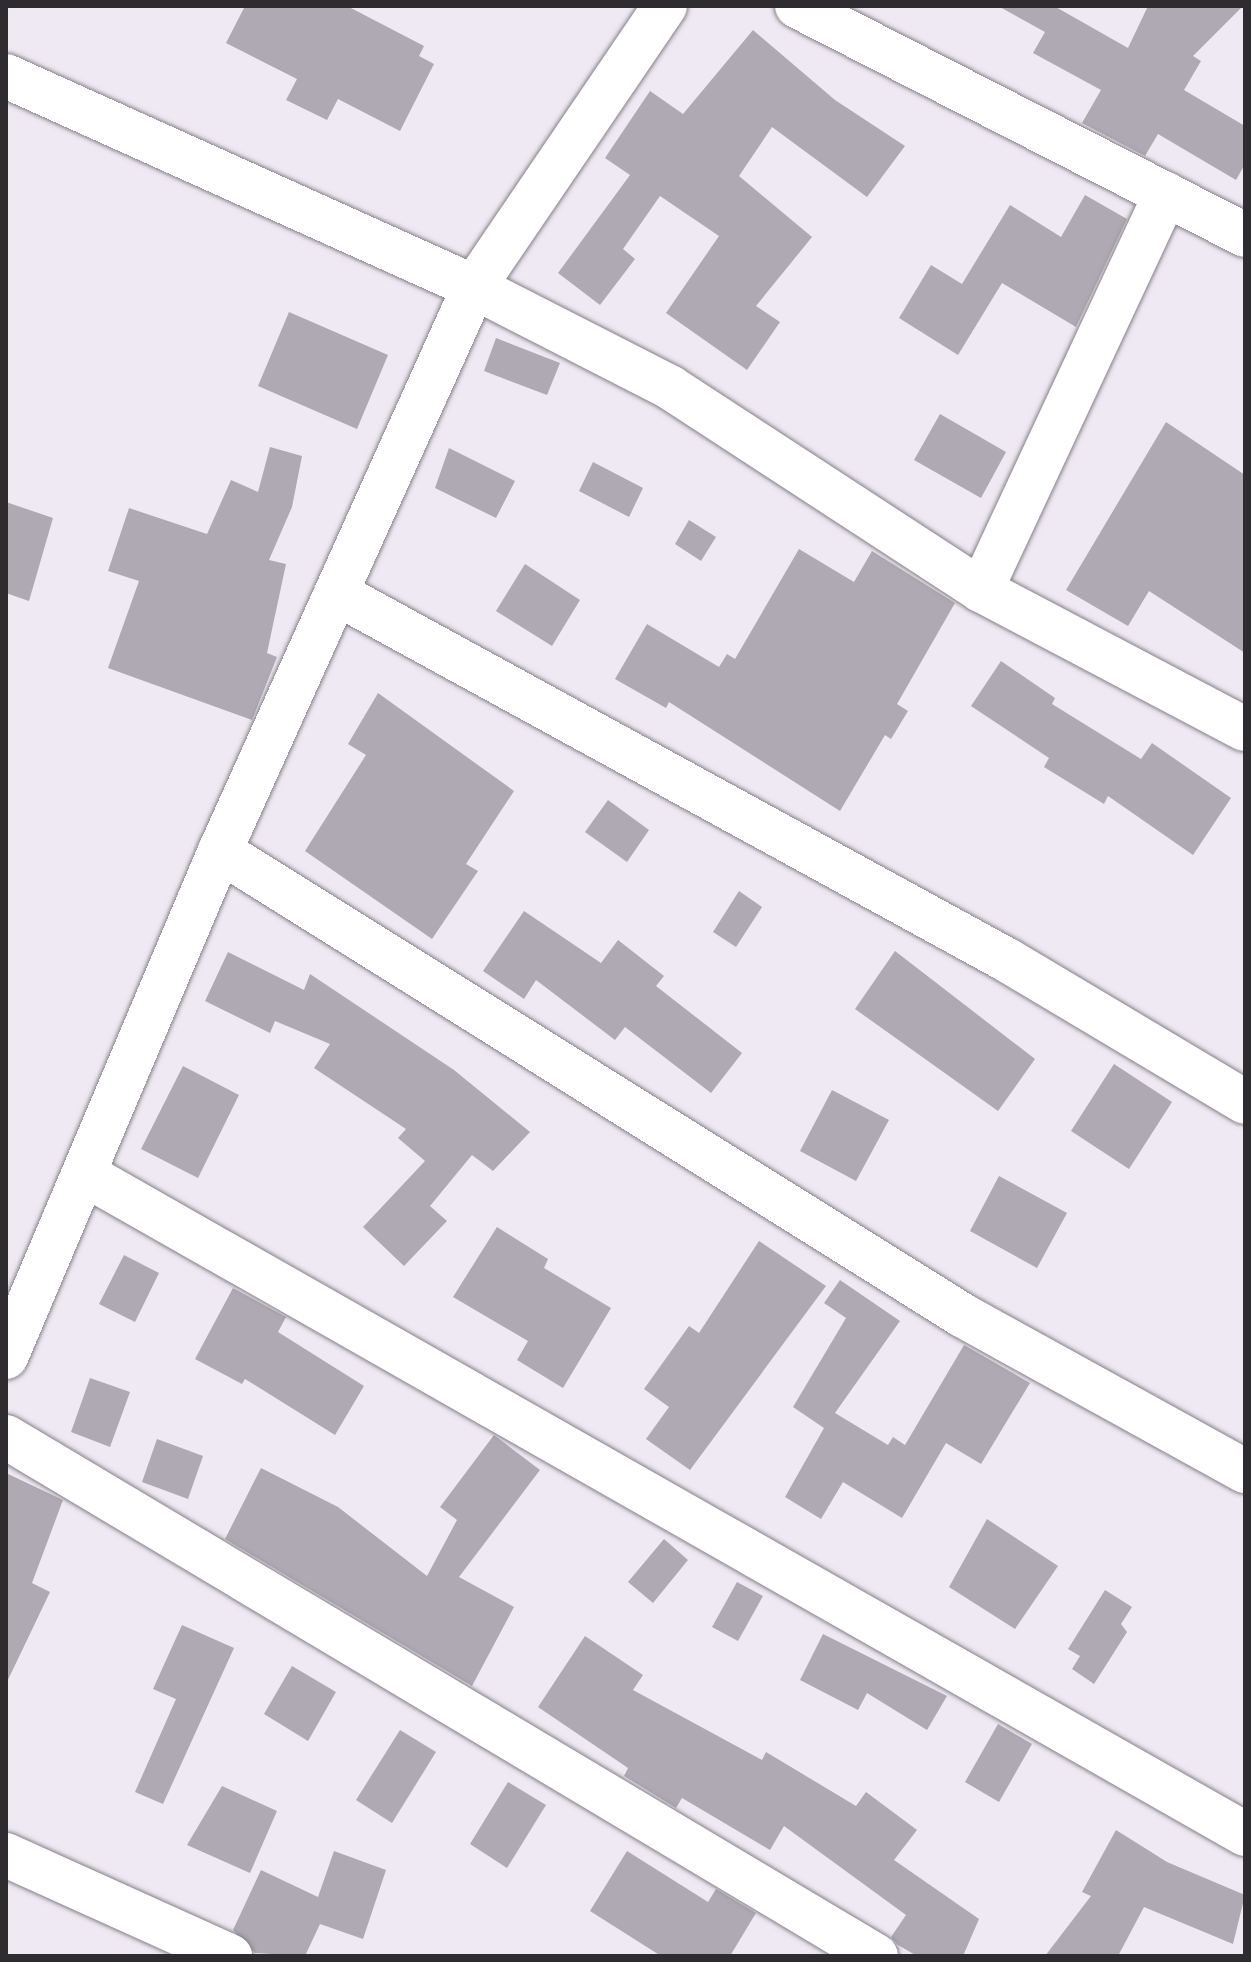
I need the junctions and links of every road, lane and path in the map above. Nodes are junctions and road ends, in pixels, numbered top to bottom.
1 (665, 6) edge
2 (797, 6) edge
3 (6, 76) edge
4 (1166, 194) junction
5 (1245, 235) edge
6 (474, 287) junction
7 (981, 590) junction
8 (336, 593) junction
9 (1245, 729) edge
10 (220, 851) junction
11 (1245, 1102) edge
12 (86, 1175) junction
13 (6, 1357) edge
14 (6, 1437) edge
15 (1245, 1471) edge
16 (1245, 1834) edge
17 (6, 1855) edge
18 (230, 1956) edge
19 (876, 1956) edge

1 - 6 street
2 - 4 street
3 - 6 street
4 - 5 street
4 - 7 street
6 - 7 street
6 - 8 street
7 - 9 street
8 - 10 street
8 - 11 street
10 - 12 street
10 - 15 street
12 - 13 street
12 - 16 street
14 - 19 street
17 - 18 street

